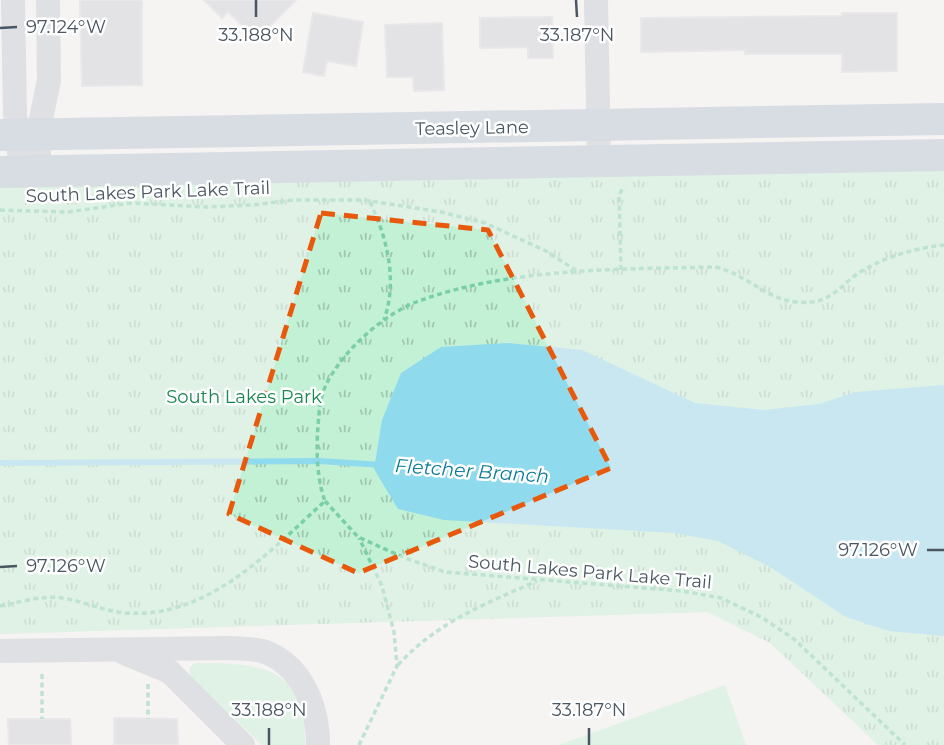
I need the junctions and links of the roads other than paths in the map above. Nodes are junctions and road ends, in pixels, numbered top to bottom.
1 (13, 0) edge
2 (48, 0) edge
3 (596, 0) edge
4 (944, 119) edge
5 (598, 125) junction
6 (19, 134) edge
7 (944, 155) edge
8 (611, 168) junction
9 (20, 171) edge
10 (114, 649) junction
11 (0, 650) edge
12 (243, 745) edge
13 (318, 745) edge

1 - 6 street
2 - 6 street
3 - 5 street
4 - 5 main road, Teasley Lane
5 - 6 main road, Teasley Lane
5 - 8 street
6 - 9 street
7 - 8 main road, Teasley Lane
8 - 9 main road, Teasley Lane
10 - 11 street
10 - 12 street
10 - 13 street

